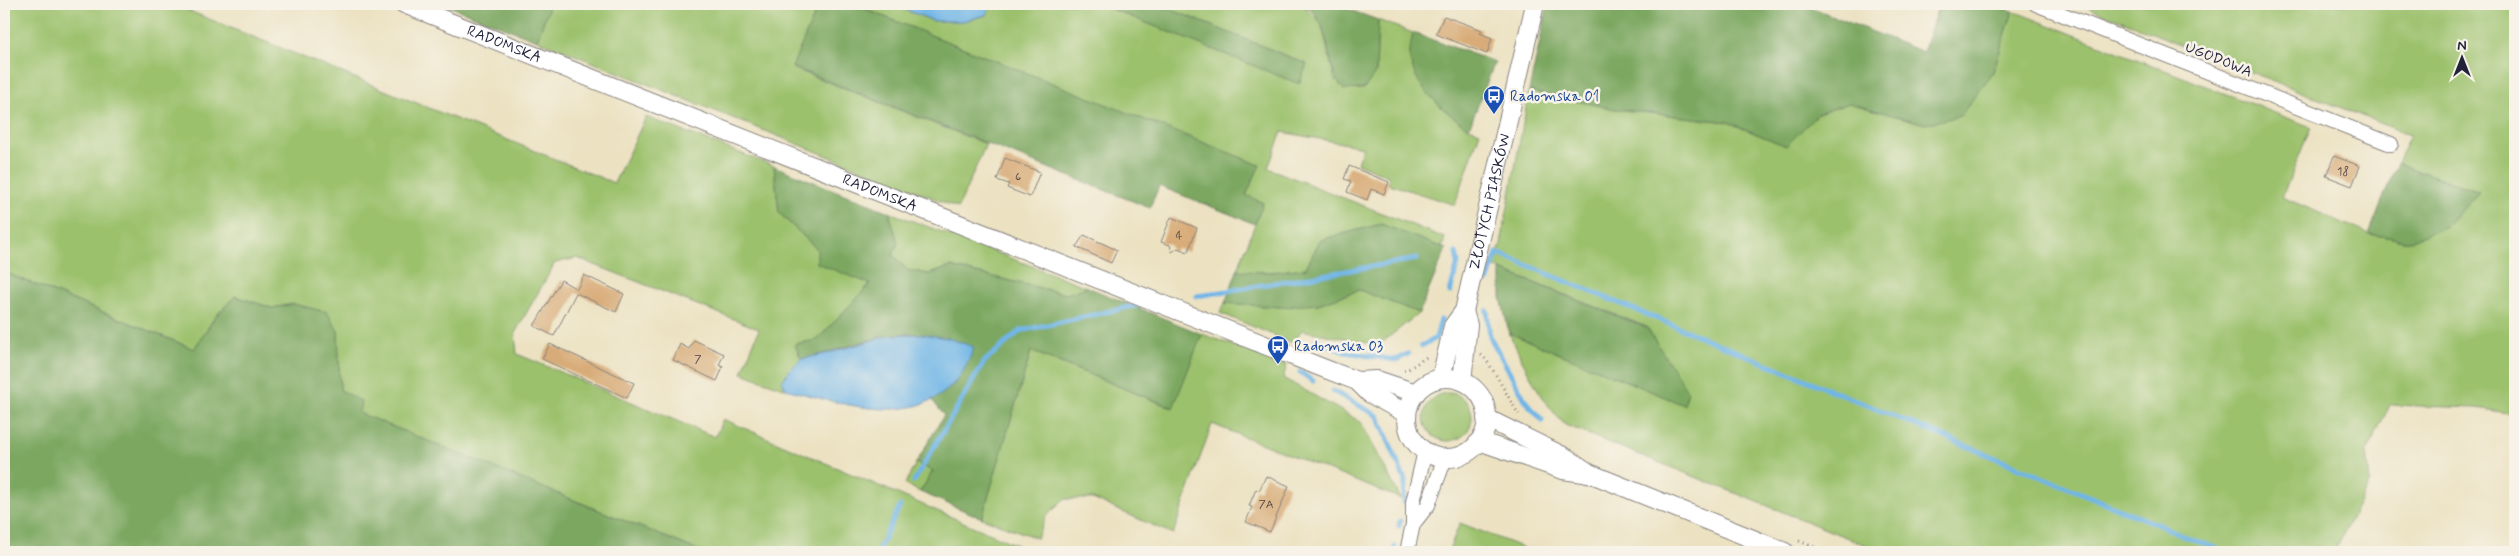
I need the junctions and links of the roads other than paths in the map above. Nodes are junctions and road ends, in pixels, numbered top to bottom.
1 (404, 4) edge
2 (1535, 4) edge
3 (2036, 4) edge
4 (2391, 144) dead end
5 (1464, 311) junction
6 (1441, 378) junction
7 (1357, 380) junction
8 (1462, 381) junction
9 (1416, 393) junction
10 (1407, 414) junction
11 (1486, 418) junction
12 (1480, 441) junction
13 (1425, 451) junction
14 (1445, 458) junction
15 (1590, 473) junction
16 (1413, 524) junction
17 (1788, 545) edge
18 (1407, 552) edge

1 - 7 street, RADOMSKA
2 - 5 street, ZŁOTYCH PIASKÓW
3 - 4 street, UGODOWA
5 - 6 street, ZŁOTYCH PIASKÓW
5 - 8 street, ZŁOTYCH PIASKÓW
6 - 8 street
6 - 9 street
7 - 9 street, RADOMSKA
7 - 10 street, RADOMSKA
8 - 11 street
9 - 10 street
10 - 13 street
11 - 12 street
11 - 15 street
12 - 14 street
12 - 15 street
13 - 14 street
13 - 16 street
14 - 16 street
15 - 17 street
16 - 18 street

